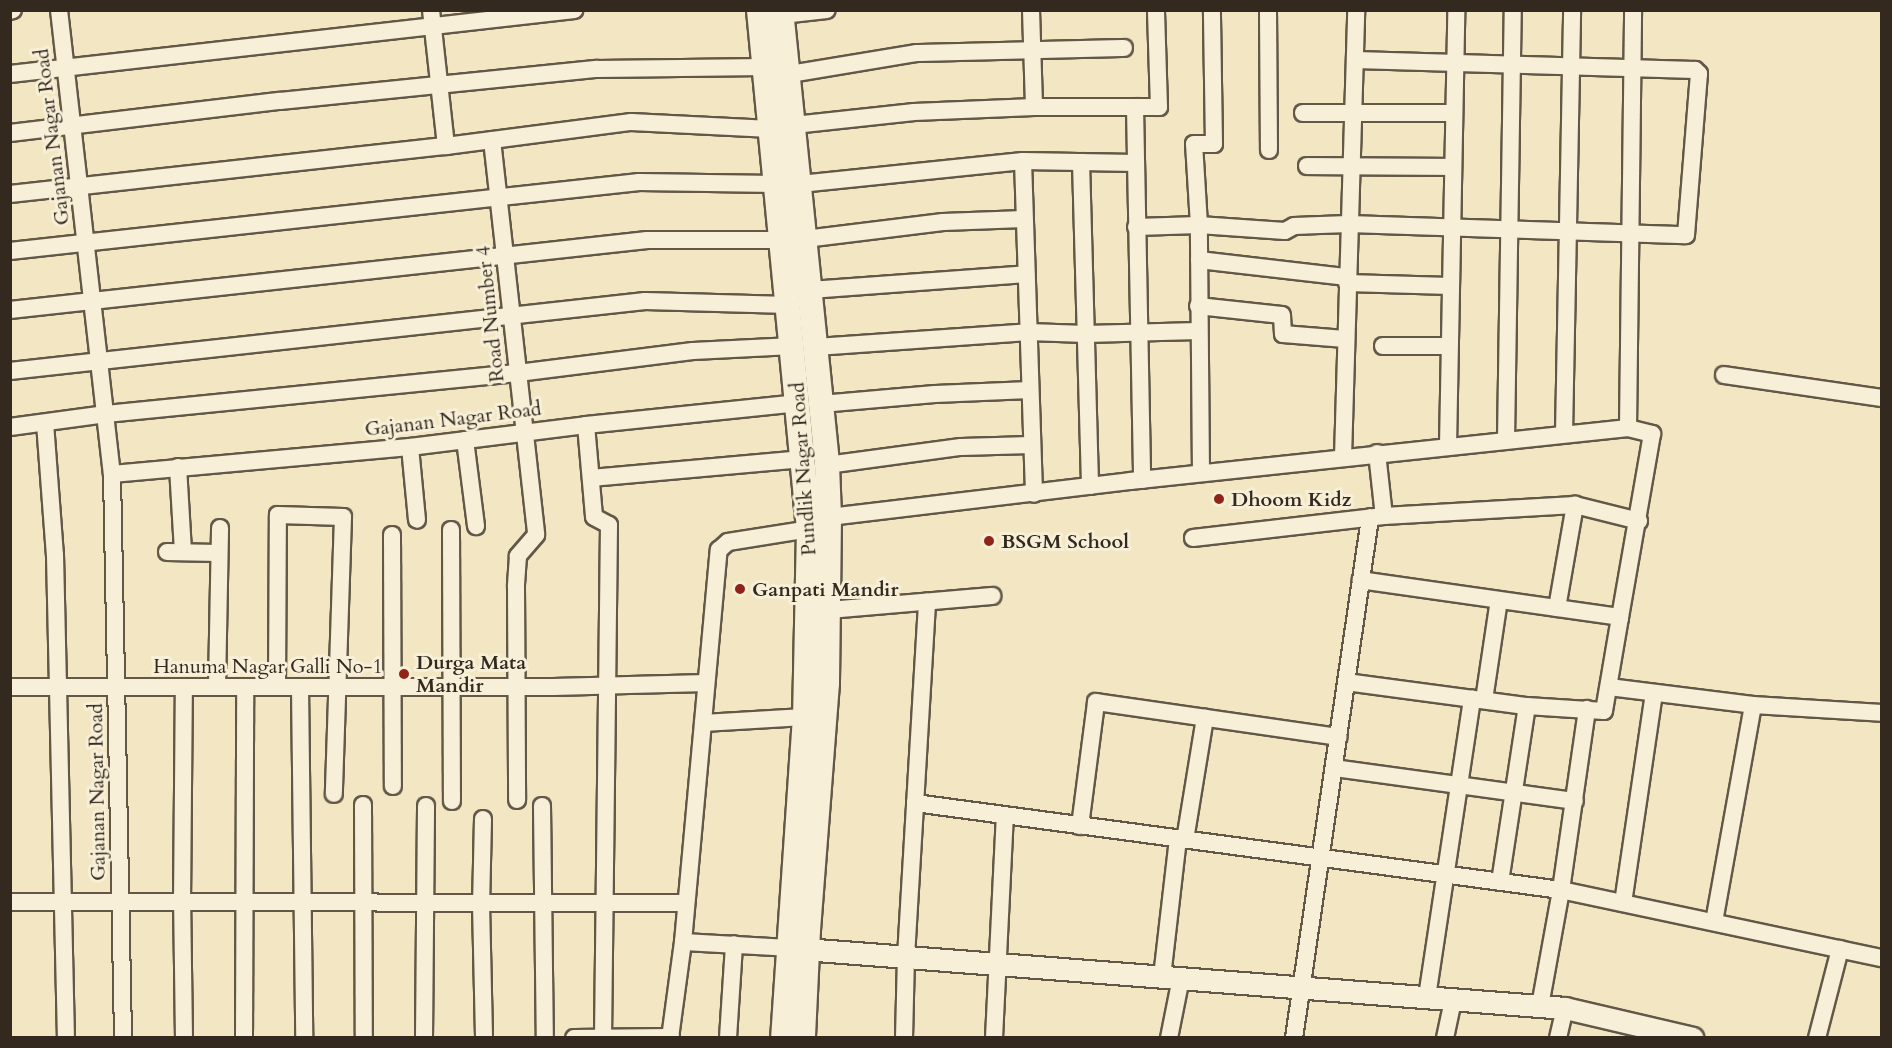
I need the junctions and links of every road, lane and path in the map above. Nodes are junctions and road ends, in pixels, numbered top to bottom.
1 (59, 10) edge
2 (574, 10) edge
3 (759, 10) edge
4 (826, 10) edge
5 (1031, 10) edge
6 (1155, 10) edge
7 (1212, 10) edge
8 (1268, 10) edge
9 (1356, 10) edge
10 (1455, 10) edge
11 (1513, 10) edge
12 (1572, 10) edge
13 (1633, 10) edge
14 (782, 13) edge
15 (432, 19) edge
16 (1124, 48) dead end
17 (1032, 51) junction
18 (1355, 60) junction
19 (1455, 63) junction
20 (1513, 64) junction
21 (1570, 66) junction
22 (66, 68) junction
23 (1633, 68) junction
24 (773, 73) junction
25 (10, 74) edge
26 (439, 85) junction
27 (1034, 106) junction
28 (1135, 107) junction
29 (1303, 113) dead end
30 (1353, 113) junction
31 (1454, 113) junction
32 (72, 124) junction
33 (782, 127) junction
34 (10, 133) edge
35 (492, 140) junction
36 (446, 146) junction
37 (1269, 150) dead end
38 (1023, 161) junction
39 (1081, 162) junction
40 (1136, 164) junction
41 (1307, 166) dead end
42 (1351, 167) junction
43 (1453, 167) junction
44 (788, 184) junction
45 (79, 185) junction
46 (10, 194) edge
47 (498, 197) junction
48 (1024, 219) junction
49 (1349, 224) junction
50 (1199, 225) junction
51 (1136, 227) junction
52 (1452, 227) junction
53 (1509, 231) junction
54 (1568, 231) junction
55 (1629, 232) junction
56 (794, 239) junction
57 (86, 242) junction
58 (10, 251) edge
59 (505, 254) junction
60 (1199, 260) junction
61 (1026, 274) junction
62 (1347, 280) junction
63 (1450, 286) junction
64 (810, 290) junction
65 (93, 301) junction
66 (789, 305) junction
67 (1198, 306) junction
68 (10, 310) edge
69 (512, 316) junction
70 (1198, 331) junction
71 (1028, 332) junction
72 (1139, 332) junction
73 (1086, 334) junction
74 (1345, 339) junction
75 (1383, 346) dead end
76 (1449, 346) junction
77 (804, 347) junction
78 (100, 362) junction
79 (10, 371) edge
80 (518, 373) junction
81 (1724, 375) dead end
82 (1030, 390) junction
83 (1881, 398) edge
84 (810, 404) junction
85 (106, 414) junction
86 (45, 423) junction
87 (586, 425) junction
88 (10, 427) edge
89 (1628, 428) junction
90 (525, 433) junction
91 (1564, 434) junction
92 (465, 440) junction
93 (1506, 440) junction
94 (1031, 445) junction
95 (1448, 446) junction
96 (410, 447) junction
97 (1377, 453) junction
98 (1343, 457) junction
99 (803, 459) junction
100 (827, 465) junction
101 (178, 467) junction
102 (1201, 473) junction
103 (112, 474) junction
104 (591, 478) junction
105 (1142, 480) junction
106 (1090, 486) junction
107 (1034, 494) junction
108 (1575, 505) junction
109 (1377, 517) junction
110 (417, 520) dead end
111 (1639, 521) junction
112 (819, 523) junction
113 (476, 526) dead end
114 (219, 528) dead end
115 (451, 530) dead end
116 (392, 535) dead end
117 (1193, 538) dead end
118 (219, 553) junction
119 (1361, 580) junction
120 (992, 596) dead end
121 (1499, 600) junction
122 (927, 602) junction
123 (1557, 608) junction
124 (828, 610) junction
125 (1620, 617) junction
126 (1346, 682) junction
127 (706, 683) junction
128 (605, 686) junction
129 (10, 687) edge
130 (59, 687) junction
131 (116, 687) junction
132 (184, 687) junction
133 (217, 687) junction
134 (245, 687) junction
135 (277, 687) junction
136 (300, 687) junction
137 (338, 687) junction
138 (394, 687) junction
139 (453, 687) junction
140 (517, 687) junction
141 (1609, 687) junction
142 (1654, 693) junction
143 (1478, 699) junction
144 (1753, 705) junction
145 (1527, 706) junction
146 (1587, 710) junction
147 (1881, 713) edge
148 (805, 717) junction
149 (1205, 718) junction
150 (703, 723) junction
151 (1338, 736) junction
152 (1334, 768) junction
153 (1458, 785) junction
154 (393, 786) dead end
155 (1515, 793) junction
156 (334, 794) dead end
157 (517, 800) dead end
158 (452, 801) dead end
159 (1575, 801) junction
160 (915, 803) junction
161 (363, 805) dead end
162 (426, 806) dead end
163 (542, 806) dead end
164 (1005, 816) junction
165 (483, 819) dead end
166 (1080, 826) junction
167 (1181, 840) junction
168 (1321, 859) junction
169 (1444, 875) junction
170 (1500, 882) junction
171 (1561, 890) junction
172 (10, 902) edge
173 (64, 902) junction
174 (121, 903) junction
175 (182, 903) junction
176 (243, 903) junction
177 (302, 903) junction
178 (686, 903) junction
179 (1623, 903) junction
180 (362, 904) junction
181 (423, 904) junction
182 (481, 904) junction
183 (543, 904) junction
184 (604, 904) junction
185 (1714, 922) junction
186 (682, 942) junction
187 (734, 944) junction
188 (798, 949) junction
189 (1840, 949) junction
190 (906, 957) junction
191 (1881, 958) edge
192 (998, 964) junction
193 (1171, 977) junction
194 (1302, 988) junction
195 (1427, 997) junction
196 (1454, 999) junction
197 (1540, 1006) junction
198 (1565, 1008) junction
199 (1679, 1036) edge
200 (603, 1037) edge
201 (670, 1037) edge
202 (66, 1038) edge
203 (123, 1038) edge
204 (184, 1038) edge
205 (244, 1038) edge
206 (304, 1038) edge
207 (364, 1038) edge
208 (424, 1038) edge
209 (484, 1038) edge
210 (545, 1038) edge
211 (574, 1038) edge
212 (728, 1038) edge
213 (783, 1038) edge
214 (803, 1038) edge
215 (904, 1038) edge
216 (994, 1038) edge
217 (1169, 1038) edge
218 (1294, 1038) edge
219 (1445, 1038) edge
220 (1558, 1038) edge
221 (1817, 1038) edge

1 - 22 street, Gajanan Nagar Road
2 - 15 street
3 - 24 main road, Pundlik Nagar Road
4 - 14 street
5 - 17 street
6 - 28 street
7 - 50 street
8 - 37 street
9 - 18 street
10 - 19 street
11 - 20 street
12 - 21 street
13 - 23 street
14 - 24 main road, Pundlik Nagar Road
15 - 22 street
15 - 26 street
16 - 17 street
17 - 24 street
17 - 27 street
18 - 19 street
18 - 30 street
19 - 20 street
19 - 31 street
20 - 21 street
20 - 53 street
21 - 23 street
21 - 54 street
22 - 25 street
22 - 32 street, Gajanan Nagar Road
23 - 55 street
23 - 55 street
24 - 26 street
24 - 33 main road, Pundlik Nagar Road
26 - 32 street
26 - 36 street
27 - 28 street
27 - 33 street
28 - 40 street
29 - 30 street
30 - 31 street
30 - 42 street
31 - 43 street
32 - 34 street
32 - 45 street, Gajanan Nagar Road
33 - 35 street
33 - 44 main road, Pundlik Nagar Road
35 - 36 street
35 - 47 street, Road Number 4
36 - 45 street
38 - 39 street
38 - 44 street
38 - 48 street
39 - 40 street
39 - 73 street
40 - 51 street
41 - 42 street
42 - 43 street
42 - 49 street
43 - 52 street
44 - 47 street
44 - 56 main road, Pundlik Nagar Road
45 - 46 street
45 - 57 street, Gajanan Nagar Road
47 - 57 street
47 - 59 street, Road Number 4
48 - 56 street
48 - 61 street
49 - 50 street
49 - 52 street
49 - 62 street
50 - 51 street
50 - 60 street
51 - 72 street
52 - 53 street
52 - 63 street
53 - 54 street
53 - 93 street
54 - 55 street
54 - 91 street
55 - 89 street
56 - 59 street
56 - 64 main road, Pundlik Nagar Road
56 - 66 main road, Pundlik Nagar Road
57 - 58 street
57 - 65 street, Gajanan Nagar Road
59 - 65 street
59 - 69 street, Road Number 4
60 - 62 street
60 - 67 street
61 - 64 street
61 - 71 street
62 - 63 street
62 - 74 street
63 - 76 street
64 - 77 main road, Pundlik Nagar Road
65 - 68 street
65 - 78 street, Gajanan Nagar Road
66 - 69 street
66 - 77 main road, Pundlik Nagar Road
67 - 70 street
67 - 74 street
69 - 78 street
69 - 80 street, Road Number 4
70 - 72 street
70 - 102 street
71 - 73 street
71 - 77 street
71 - 82 street
72 - 73 street
72 - 105 street
73 - 106 street
74 - 98 street
75 - 76 street
76 - 95 street
77 - 80 street
77 - 84 main road, Pundlik Nagar Road
78 - 79 street
78 - 85 street, Gajanan Nagar Road
80 - 85 street
80 - 90 street, Road Number 4
81 - 83 street
82 - 84 street, Gajanan Nagar Road
82 - 94 street
84 - 87 street, Gajanan Nagar Road
84 - 99 main road, Pundlik Nagar Road
84 - 100 main road, Pundlik Nagar Road
85 - 86 street
85 - 103 street, Gajanan Nagar Road
86 - 88 street
86 - 130 street
87 - 90 street, Gajanan Nagar Road
87 - 104 street
89 - 91 street
89 - 111 street
90 - 92 street, Gajanan Nagar Road
90 - 140 street, Road Number 4
91 - 93 street
92 - 96 street, Gajanan Nagar Road
92 - 113 street
93 - 95 street
94 - 100 street
94 - 107 street
95 - 97 street
96 - 101 street, Gajanan Nagar Road
96 - 110 street
97 - 98 street
97 - 109 street
98 - 102 street
99 - 104 street
99 - 112 main road, Pundlik Nagar Road
100 - 112 main road, Pundlik Nagar Road
101 - 103 street, Gajanan Nagar Road
101 - 118 street
102 - 105 street
103 - 131 street, Gajanan Nagar Road
104 - 128 street
105 - 106 street
106 - 107 street
107 - 112 street
108 - 109 street
108 - 111 street
108 - 123 street
109 - 117 street
109 - 119 street
111 - 125 street
112 - 124 main road, Pundlik Nagar Road
112 - 127 street
112 - 148 main road, Pundlik Nagar Road
114 - 118 street
115 - 139 street
116 - 138 street
118 - 133 street
119 - 121 street
119 - 126 street
120 - 122 street
121 - 123 street
121 - 143 street
122 - 124 street
122 - 160 street
123 - 125 street
124 - 188 main road, Pundlik Nagar Road
125 - 141 street
126 - 143 street
126 - 151 street
127 - 128 street, Hanuma Nagar Galli No-1
127 - 150 street
128 - 140 street, Hanuma Nagar Galli No-1
128 - 184 street
129 - 130 street, Hanuma Nagar Galli No-1
130 - 131 street, Hanuma Nagar Galli No-1
130 - 173 street
131 - 132 street, Hanuma Nagar Galli No-1
131 - 174 street, Gajanan Nagar Road
132 - 133 street, Hanuma Nagar Galli No-1
132 - 175 street
133 - 134 street, Hanuma Nagar Galli No-1
134 - 135 street, Hanuma Nagar Galli No-1
134 - 176 street
135 - 136 street, Hanuma Nagar Galli No-1
135 - 137 street
136 - 137 street, Hanuma Nagar Galli No-1
136 - 177 street
137 - 138 street, Hanuma Nagar Galli No-1
137 - 156 street
138 - 139 street, Hanuma Nagar Galli No-1
138 - 154 street
139 - 140 street, Hanuma Nagar Galli No-1
139 - 158 street
140 - 157 street, Road Number 4
141 - 142 street
141 - 146 street
142 - 144 street
142 - 179 street
143 - 145 street
143 - 153 street
144 - 147 street
144 - 185 street
145 - 146 street
145 - 155 street
146 - 159 street
148 - 150 street
148 - 188 main road, Pundlik Nagar Road
149 - 151 street
149 - 166 street
149 - 167 street
150 - 178 street
151 - 152 street
152 - 153 street
152 - 168 street
153 - 155 street
153 - 169 street
155 - 159 street
155 - 170 street
159 - 171 street
160 - 164 street
160 - 190 street
161 - 180 street
162 - 181 street
163 - 183 street
164 - 166 street
164 - 192 street
165 - 182 street
166 - 167 street
167 - 168 street
167 - 193 street
168 - 169 street
168 - 194 street
169 - 170 street
169 - 195 street
170 - 171 street
171 - 179 street
171 - 197 street
172 - 173 street
173 - 174 street
173 - 202 street
174 - 175 street
174 - 203 street, Gajanan Nagar Road
175 - 176 street
175 - 204 street
176 - 177 street
176 - 205 street
177 - 180 street
177 - 206 street
178 - 184 street
178 - 186 street
179 - 185 street
180 - 181 street
180 - 207 street
181 - 182 street
181 - 208 street
182 - 183 street
182 - 209 street
183 - 184 street
183 - 210 street
184 - 200 street
185 - 189 street
186 - 187 street
186 - 201 street
187 - 188 street
187 - 212 street
188 - 190 street
188 - 213 main road, Pundlik Nagar Road
188 - 214 main road, Pundlik Nagar Road
189 - 191 street
189 - 221 street
190 - 192 street
190 - 215 street
192 - 193 street
192 - 216 street
193 - 194 street
193 - 217 street
194 - 195 street
194 - 218 street
195 - 196 street
196 - 197 street
196 - 219 street
197 - 198 street
198 - 199 street
198 - 220 street
200 - 201 street
200 - 211 street

